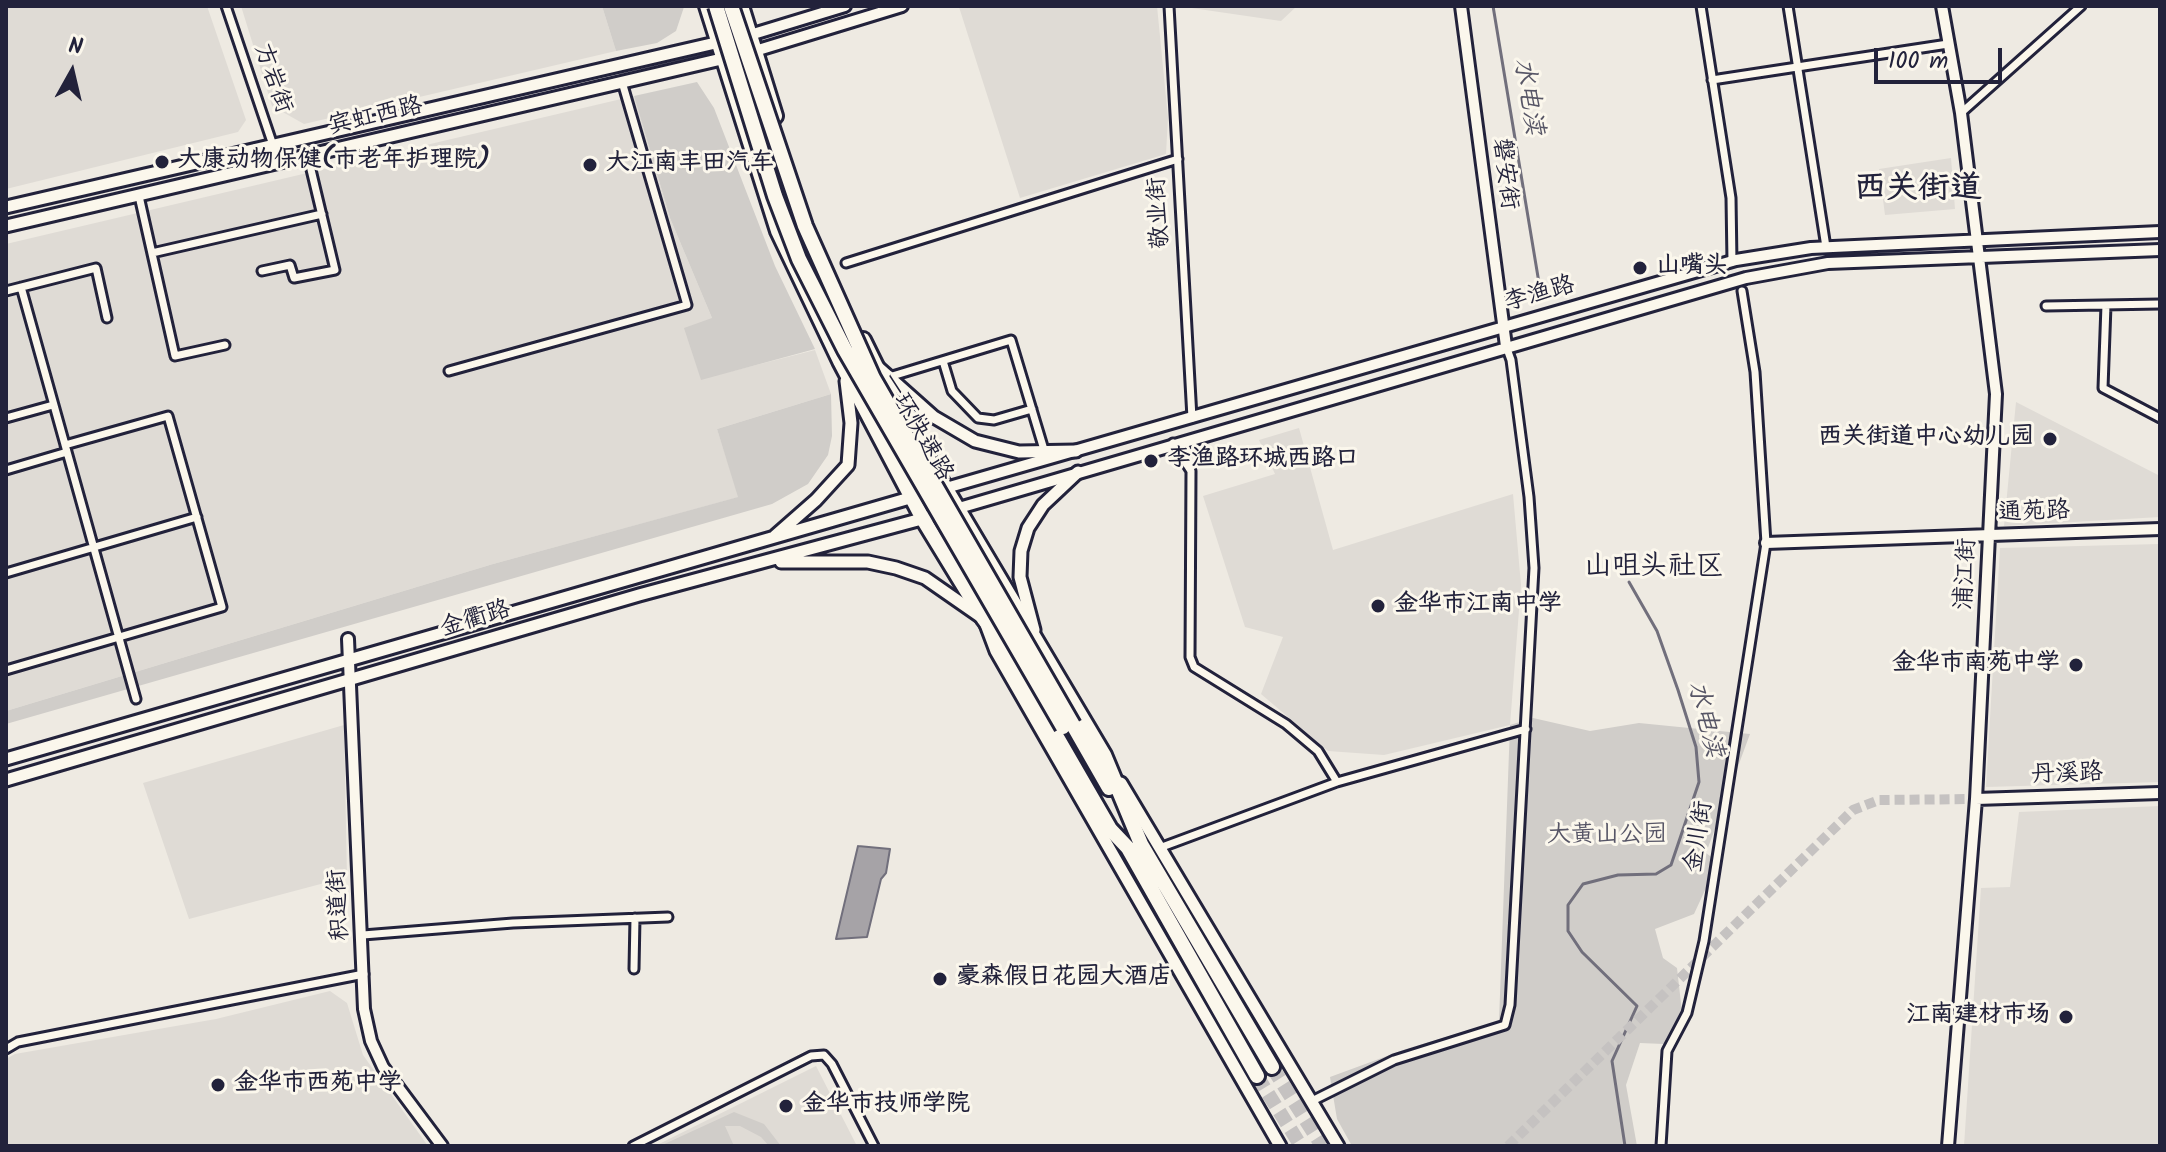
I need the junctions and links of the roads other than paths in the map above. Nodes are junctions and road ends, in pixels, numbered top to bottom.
1 (226, 6) edge
2 (707, 6) edge
3 (716, 6) edge
4 (731, 6) edge
5 (741, 6) edge
6 (845, 6) edge
7 (902, 6) edge
8 (1169, 6) edge
9 (1461, 6) edge
10 (1701, 6) edge
11 (1788, 6) edge
12 (1942, 6) edge
13 (2081, 6) edge
14 (750, 35) junction
15 (718, 43) junction
16 (1948, 44) junction
17 (755, 51) junction
18 (723, 59) junction
19 (1798, 67) junction
20 (1712, 80) junction
21 (622, 82) junction
22 (1961, 113) junction
23 (273, 147) junction
24 (308, 157) junction
25 (1178, 159) junction
26 (279, 164) junction
27 (139, 196) junction
28 (6, 207) edge
29 (322, 214) junction
30 (6, 226) edge
31 (2160, 232) edge
32 (1978, 238) junction
33 (1826, 247) junction
34 (2160, 250) edge
35 (152, 253) junction
36 (1981, 256) junction
37 (1732, 262) junction
38 (846, 263) dead end
39 (262, 271) dead end
40 (21, 287) junction
41 (6, 291) edge
42 (1742, 291) dead end
43 (2160, 304) edge
44 (2106, 305) junction
45 (2046, 306) dead end
46 (107, 318) dead end
47 (1503, 327) junction
48 (225, 345) dead end
49 (1506, 346) junction
50 (840, 361) junction
51 (943, 361) junction
52 (875, 364) junction
53 (449, 371) dead end
54 (889, 377) junction
55 (53, 405) junction
56 (1032, 409) junction
57 (6, 418) edge
58 (1192, 418) junction
59 (2160, 418) edge
60 (1173, 443) junction
61 (66, 448) junction
62 (1076, 451) joint
63 (1046, 455) junction
64 (6, 470) edge
65 (1078, 472) junction
66 (946, 488) junction
67 (912, 498) junction
68 (959, 508) junction
69 (197, 517) junction
70 (923, 519) junction
71 (2160, 529) edge
72 (1990, 536) junction
73 (773, 538) junction
74 (1766, 543) junction
75 (93, 548) junction
76 (764, 562) junction
77 (6, 573) edge
78 (984, 619) junction
79 (348, 639) dead end
80 (118, 640) junction
81 (1038, 647) junction
82 (349, 660) junction
83 (6, 670) edge
84 (351, 681) junction
85 (136, 699) dead end
86 (1068, 726) junction
87 (1526, 729) junction
88 (1104, 755) junction
89 (6, 759) edge
90 (6, 780) edge
91 (1337, 782) junction
92 (2160, 793) edge
93 (1976, 799) junction
94 (1134, 846) junction
95 (1162, 847) junction
96 (668, 917) dead end
97 (635, 918) junction
98 (363, 935) junction
99 (634, 969) dead end
100 (364, 974) junction
101 (6, 1049) edge
102 (1272, 1067) tunnel mouth
103 (1257, 1076) tunnel mouth
104 (1312, 1101) junction
105 (442, 1146) edge
106 (633, 1146) edge
107 (874, 1146) edge
108 (1280, 1146) edge
109 (1338, 1146) edge
110 (1661, 1146) edge
111 (1948, 1146) edge

1 - 23 street, 方岩街
2 - 15 highway
3 - 86 highway, 一环快速路, bridge
4 - 86 highway, 一环快速路, bridge
5 - 14 highway
6 - 14 main road
7 - 17 main road
8 - 25 street, 敬业街
9 - 47 main road, 磐安街
10 - 20 street
11 - 19 street
12 - 16 main road, 浦江街
13 - 22 street
14 - 15 main road, 宾虹西路
14 - 17 highway
15 - 18 highway
15 - 23 main road, 宾虹西路
16 - 19 street
16 - 22 main road, 浦江街
17 - 18 main road, 宾虹西路
17 - 52 highway
18 - 21 main road, 宾虹西路
18 - 50 highway
19 - 20 street
19 - 33 street
20 - 37 street
21 - 24 main road, 宾虹西路
21 - 53 street
22 - 32 main road, 浦江街
23 - 26 street, 方岩街
23 - 28 main road, 宾虹西路
24 - 26 main road, 宾虹西路
24 - 29 street
25 - 38 street
25 - 58 street, 敬业街
26 - 27 main road, 宾虹西路
27 - 30 main road, 宾虹西路
27 - 35 street
29 - 35 street
29 - 39 street
31 - 32 main road, 李渔路
32 - 33 main road, 李渔路
32 - 36 main road, 浦江街
33 - 37 main road, 李渔路
34 - 36 main road, 李渔路
35 - 48 street
36 - 49 main road, 李渔路
36 - 72 main road, 浦江街
37 - 47 main road, 李渔路
40 - 41 street
40 - 46 street
40 - 55 street
42 - 74 street, 金川街
43 - 44 street
44 - 45 street
44 - 59 street
47 - 49 main road, 磐安街
47 - 58 main road, 李渔路
49 - 60 main road, 李渔路
49 - 87 street
50 - 67 highway
50 - 73 main road
51 - 54 street
51 - 56 street
51 - 56 street
52 - 54 main road
52 - 66 highway
54 - 63 main road
55 - 57 street
55 - 61 street
56 - 63 street
58 - 62 main road, 李渔路
60 - 65 main road, 李渔路
60 - 91 street
61 - 64 street
61 - 69 street
61 - 75 street
62 - 63 main road
63 - 66 main road
65 - 68 main road, 李渔路
65 - 81 main road
66 - 67 main road, 金衢路
66 - 68 highway
67 - 70 highway
67 - 73 main road, 金衢路
68 - 70 main road, 金衢路
68 - 81 highway
69 - 75 street
69 - 80 street
70 - 76 main road, 金衢路
70 - 78 highway
71 - 72 main road, 通苑路
72 - 74 main road, 通苑路
72 - 93 main road, 浦江街
73 - 82 main road, 金衢路
74 - 110 street, 金川街
75 - 77 street
75 - 80 street
76 - 78 main road
76 - 84 main road, 金衢路
78 - 94 highway
78 - 108 main road
79 - 82 main road, 积道街
80 - 83 street
80 - 85 street
81 - 88 highway
82 - 84 main road, 积道街
82 - 89 main road, 金衢路
84 - 90 main road, 金衢路
84 - 98 main road, 积道街
86 - 94 highway, 一环快速路
87 - 91 street
87 - 104 street
88 - 94 highway
88 - 95 main road
91 - 95 street
92 - 93 main road, 丹溪路
93 - 111 main road, 浦江街
94 - 102 highway
94 - 103 highway
95 - 104 main road
96 - 97 street
97 - 98 street
97 - 99 street
98 - 100 main road, 积道街
100 - 101 street
100 - 105 main road, 积道街
104 - 109 main road
106 - 107 street

